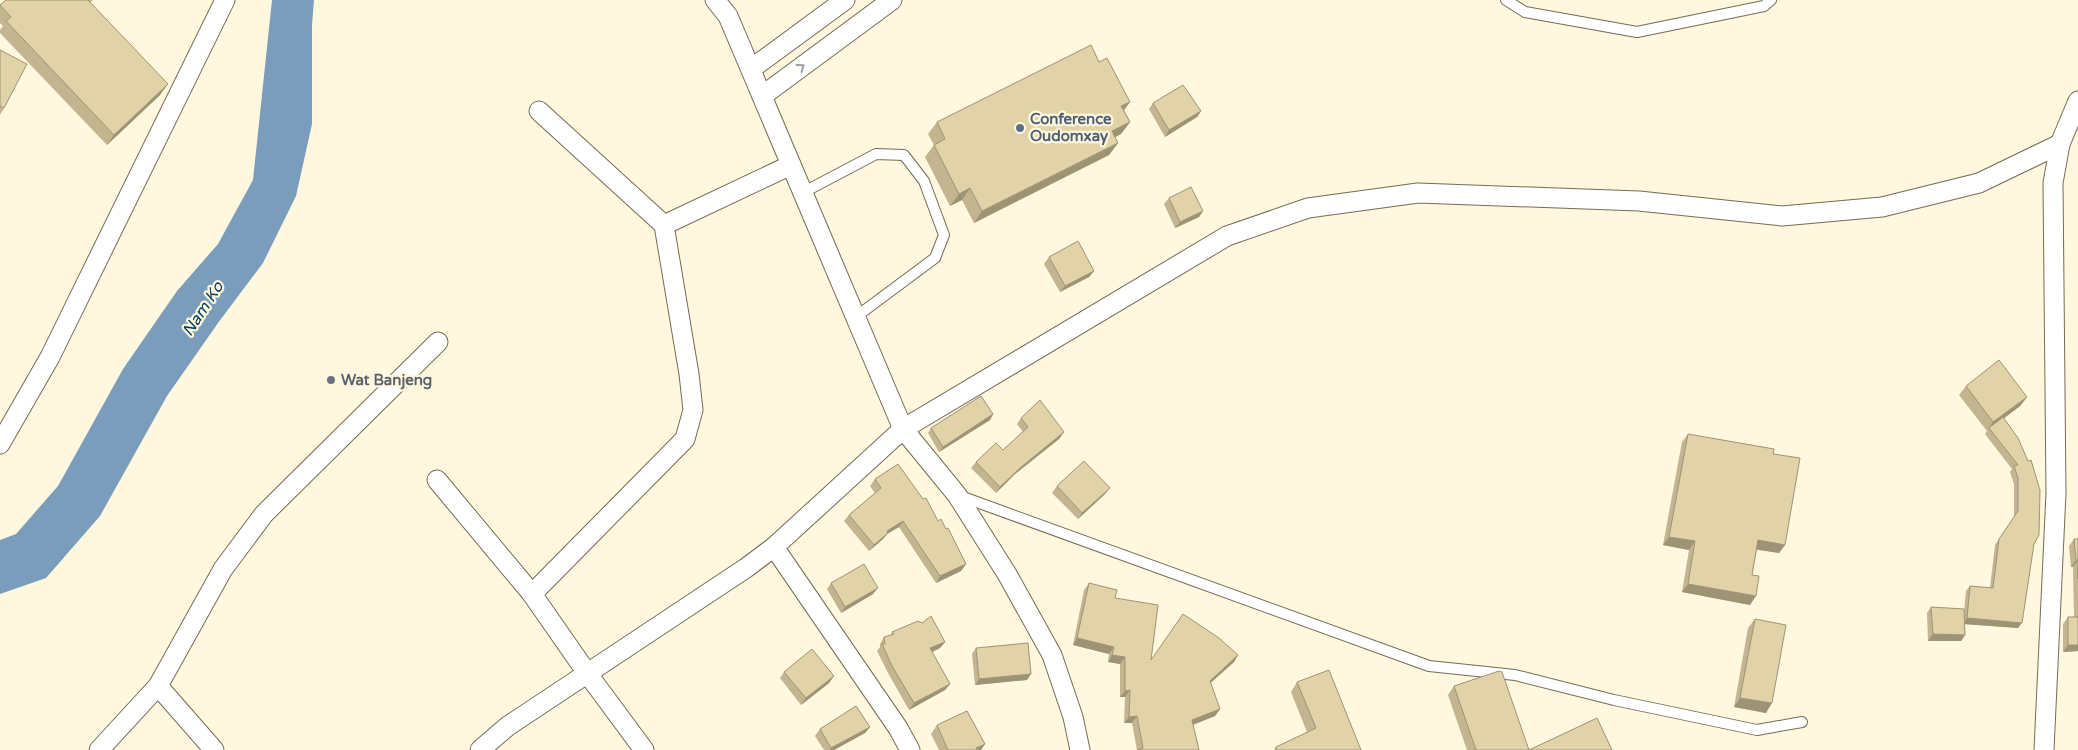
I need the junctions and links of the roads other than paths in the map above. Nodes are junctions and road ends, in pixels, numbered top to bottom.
1 (225, 0) edge
2 (715, 0) edge
3 (845, 0) edge
4 (892, 0) edge
5 (1506, 0) edge
6 (1771, 0) edge
7 (750, 69) junction
8 (762, 96) junction
9 (2078, 101) edge
10 (539, 111) dead end
11 (2060, 144) junction
12 (791, 165) junction
13 (804, 192) junction
14 (664, 225) junction
15 (857, 316) junction
16 (438, 342) dead end
17 (903, 428) junction
18 (0, 444) edge
19 (437, 480) dead end
20 (957, 495) junction
21 (774, 547) junction
22 (532, 594) junction
23 (587, 674) junction
24 (158, 686) junction
25 (1802, 722) dead end
26 (99, 750) edge
27 (214, 750) edge
28 (480, 750) edge
29 (644, 750) edge
30 (910, 750) edge
31 (1080, 750) edge
32 (2044, 750) edge

1 - 18 street
2 - 7 street
3 - 7 street
8 -> 4 street
5 - 6 lane
7 - 8 street
8 - 12 street
9 - 11 street
10 - 14 street
11 - 17 street
11 - 32 street
12 - 13 street
12 - 14 street
13 - 15 street
13 - 15 lane
14 - 22 street
15 - 17 street
16 - 24 street
17 - 20 street
17 - 21 street
19 - 22 street
20 - 25 lane
20 - 31 street
21 - 23 street
21 - 30 street
22 - 23 street
23 - 28 street
23 - 29 street
24 - 26 street
24 - 27 street

